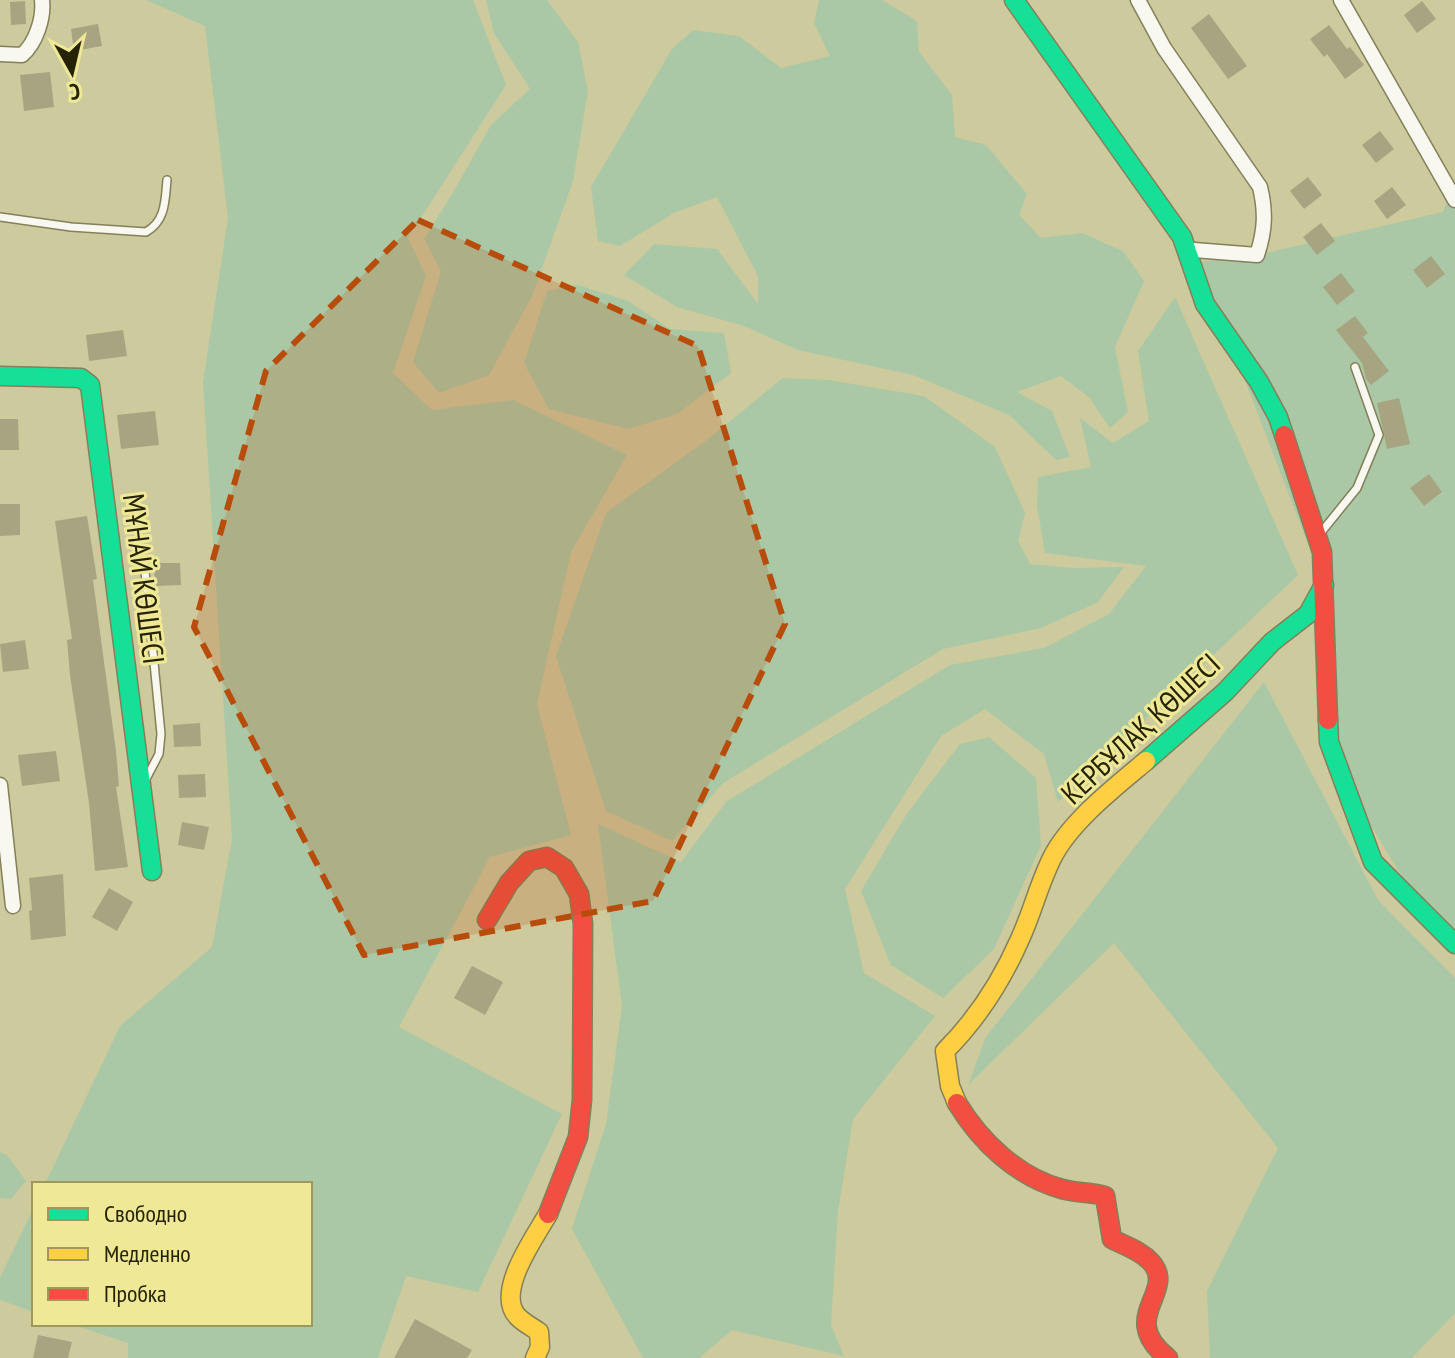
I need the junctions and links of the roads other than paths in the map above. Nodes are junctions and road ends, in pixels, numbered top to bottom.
1 (42, 0) edge
2 (1014, 0) edge
3 (1138, 0) edge
4 (1341, 0) edge
5 (0, 54) edge
6 (167, 180) dead end
7 (1455, 200) edge
8 (0, 217) edge
9 (1188, 254) junction
10 (1355, 367) dead end
11 (0, 376) edge
12 (1318, 537) junction
13 (145, 571) dead end
14 (1324, 585) junction
15 (0, 785) edge
16 (141, 788) junction
17 (152, 871) dead end
18 (13, 906) dead end
19 (487, 920) dead end
20 (1455, 944) edge
21 (535, 1358) edge
22 (1168, 1358) edge

1 - 5 street
2 - 9 street
3 - 9 street
4 - 7 street
6 - 8 lane
9 - 12 street
10 - 12 lane
11 - 16 street, МҰНАЙ КӨШЕСІ
12 - 14 street
13 - 16 lane
14 - 20 street
14 - 22 street, КЕРБҰЛАҚ КӨШЕСІ
15 - 18 street
16 - 17 street, МҰНАЙ КӨШЕСІ
19 - 21 street

